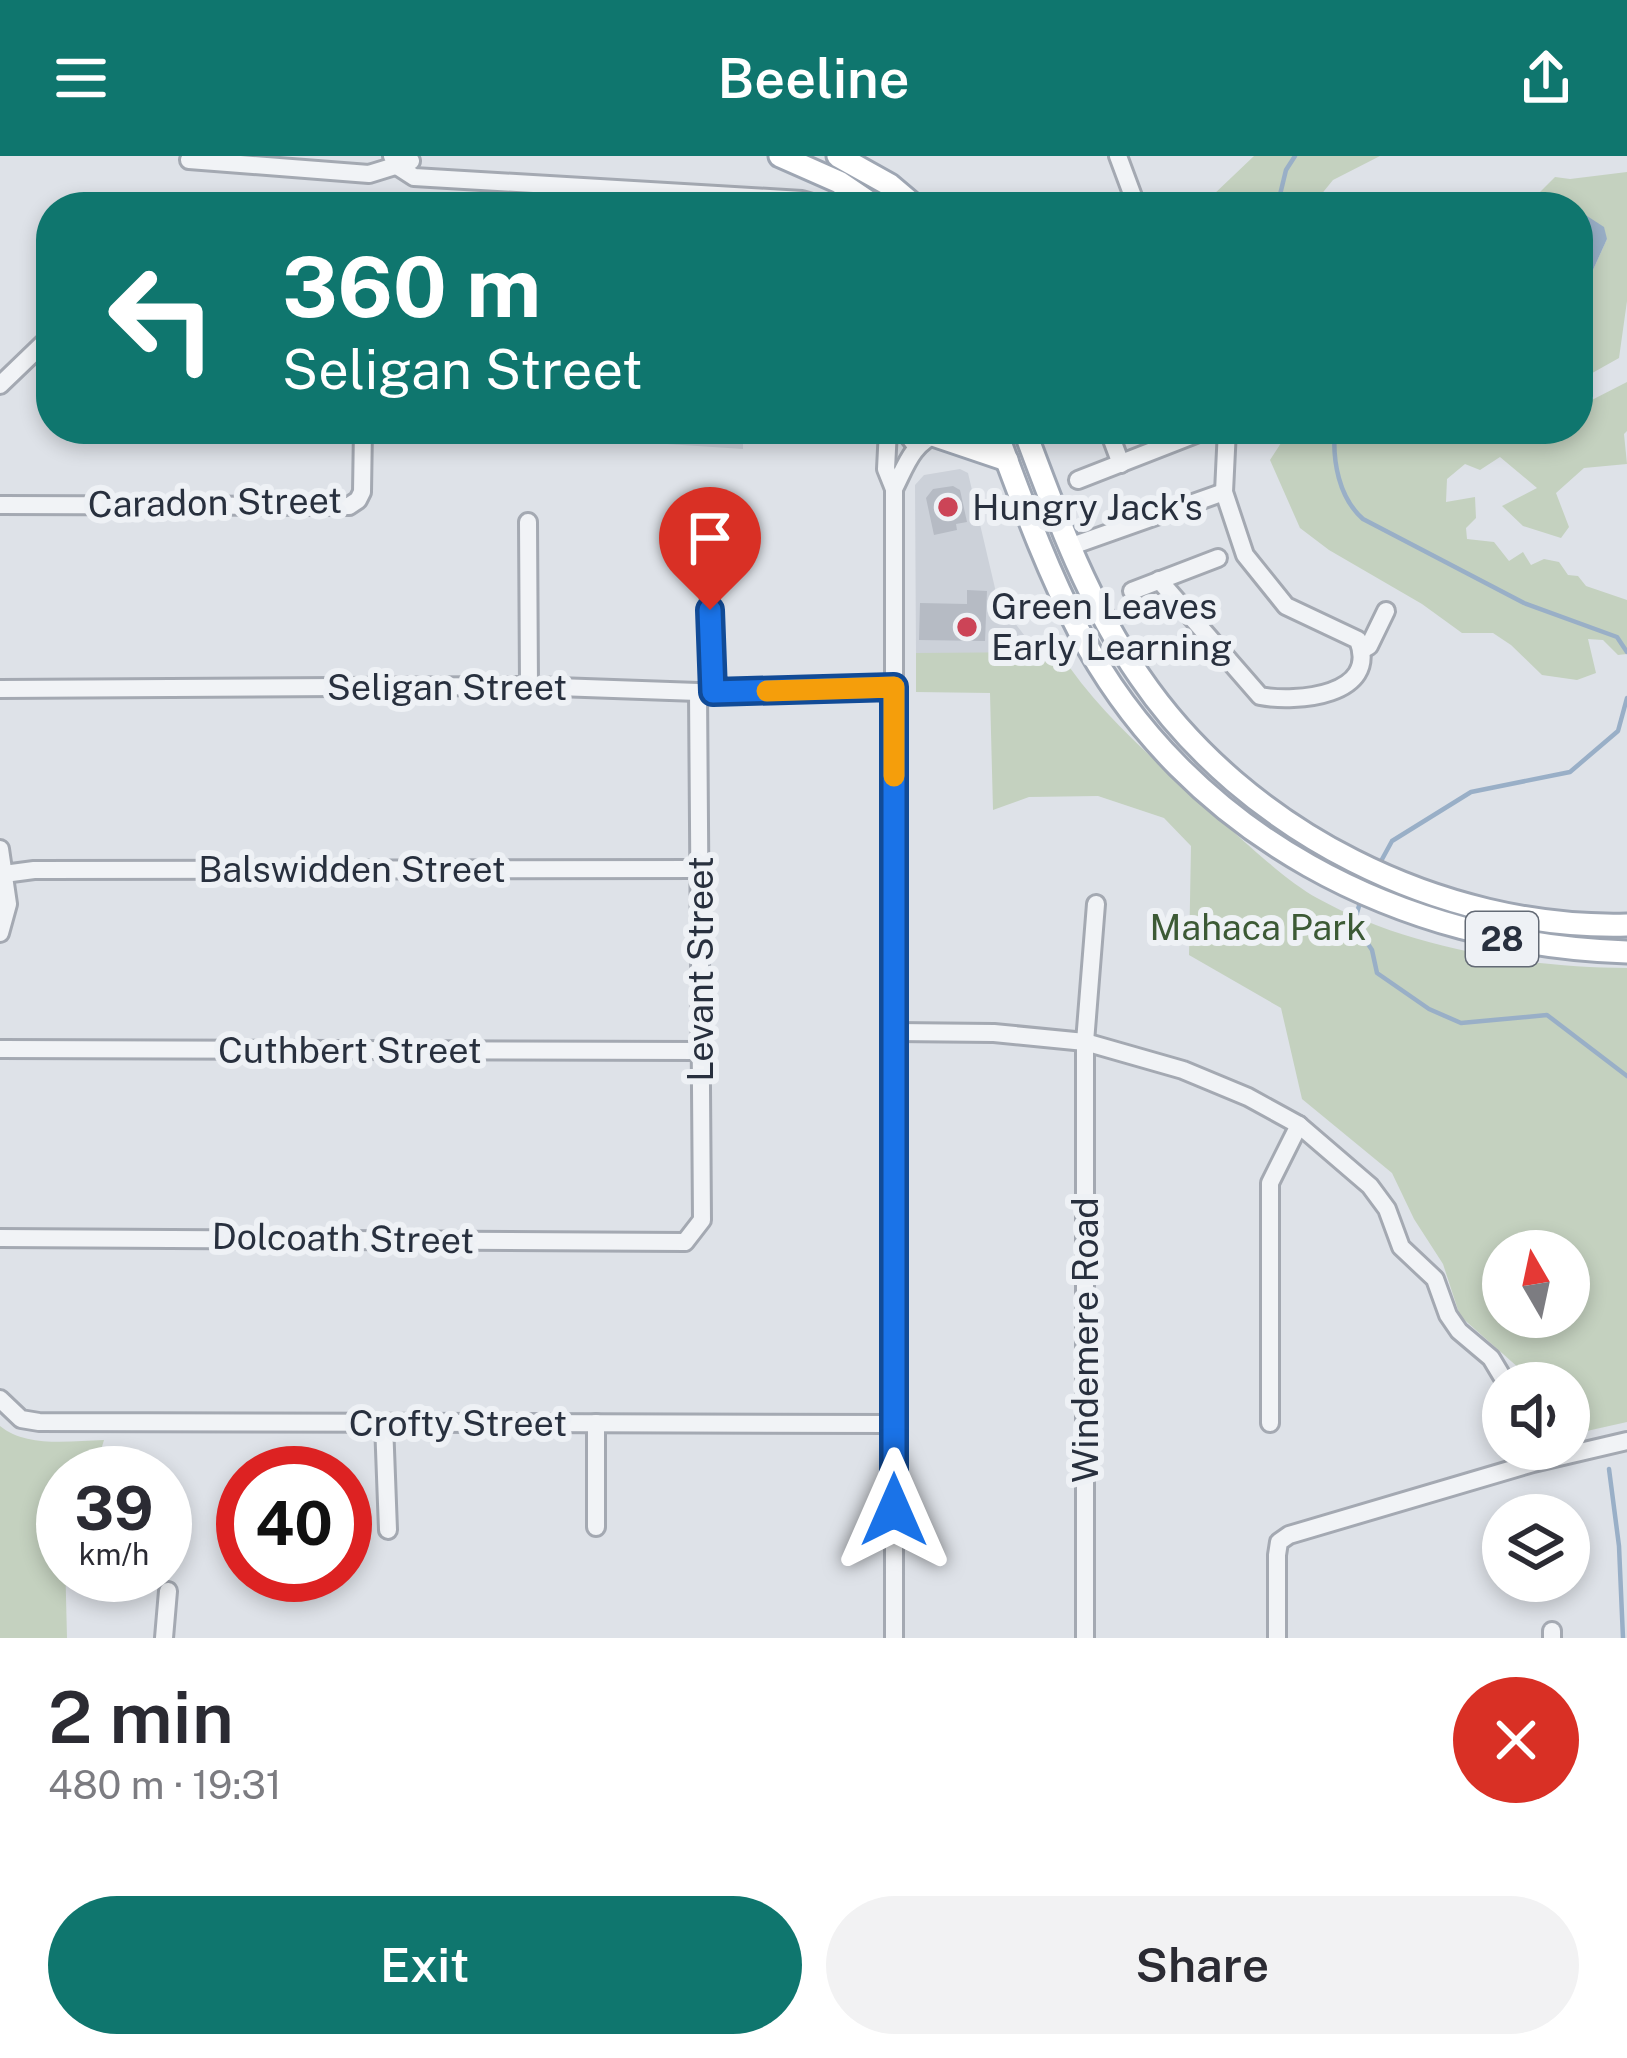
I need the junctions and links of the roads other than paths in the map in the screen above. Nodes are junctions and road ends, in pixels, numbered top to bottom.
1 (780, 156) edge
2 (838, 156) edge
3 (1118, 156) edge
4 (189, 160) dead end
5 (402, 160) edge
6 (665, 192) edge
7 (854, 192) edge
8 (898, 192) edge
9 (1131, 192) edge
10 (36, 347) edge
11 (0, 385) edge
12 (362, 444) edge
13 (887, 444) edge
14 (895, 444) edge
15 (926, 444) edge
16 (957, 444) edge
17 (1001, 444) edge
18 (1030, 444) edge
19 (1114, 444) edge
20 (1173, 444) edge
21 (1226, 444) edge
22 (887, 458) junction
23 (1007, 460) junction
24 (1121, 464) junction
25 (1078, 480) dead end
26 (894, 489) junction
27 (1224, 492) junction
28 (0, 505) edge
29 (528, 522) dead end
30 (707, 529) dead end
31 (1069, 547) junction
32 (1218, 558) dead end
33 (1159, 580) junction
34 (1132, 590) dead end
35 (1386, 611) dead end
36 (1362, 650) junction
37 (529, 686) junction
38 (894, 687) junction
39 (0, 689) edge
40 (706, 692) junction
41 (1165, 710) junction
42 (1145, 729) junction
43 (0, 849) edge
44 (701, 869) junction
45 (4, 874) junction
46 (1096, 904) dead end
47 (1627, 925) edge
48 (0, 933) edge
49 (1627, 952) edge
50 (895, 1032) junction
51 (1085, 1042) junction
52 (0, 1049) edge
53 (700, 1051) junction
54 (1299, 1125) junction
55 (0, 1238) edge
56 (686, 1242) joint
57 (1493, 1362) edge
58 (0, 1399) edge
59 (384, 1423) junction
60 (1270, 1423) dead end
61 (596, 1424) junction
62 (894, 1424) junction
63 (1627, 1441) edge
64 (1590, 1447) edge
65 (1487, 1470) edge
66 (596, 1527) dead end
67 (388, 1530) dead end
68 (167, 1602) edge
69 (164, 1638) edge
70 (894, 1638) edge
71 (1085, 1638) edge
72 (1276, 1638) edge

1 - 7 main road
2 - 8 main road
3 - 9 street
4 - 5 street
5 - 6 street
10 - 11 street
12 - 28 street, Caradon Street
13 - 22 street
14 - 22 street
15 - 26 street
16 - 23 main road
17 - 23 main road, 28
18 - 31 main road, 28
19 - 24 street
20 - 24 street
21 - 27 street
22 - 26 street
23 - 42 main road, 28
24 - 25 street
26 - 38 street
27 - 31 street
27 - 36 street
29 - 37 street
30 - 40 street, Levant Street
31 - 41 main road, 28
32 - 33 street
33 - 34 street
33 - 36 street
35 - 36 street
37 - 39 street, Seligan Street
37 - 40 street, Seligan Street
38 - 40 street, Seligan Street
38 - 50 street
40 - 44 street, Levant Street
41 - 42 main road
41 - 47 main road, 28
42 - 49 main road, 28
43 - 45 street
44 - 45 street, Balswidden Street
44 - 53 street, Levant Street
45 - 48 street
46 - 51 street, Windemere Road
50 - 51 street
50 - 62 street
51 - 54 street
51 - 71 street, Windemere Road
52 - 53 street, Cuthbert Street
53 - 56 street, Levant Street
54 - 57 street
54 - 60 street
55 - 56 street, Dolcoath Street
58 - 59 street, Crofty Street
59 - 61 street, Crofty Street
59 - 67 street
61 - 62 street, Crofty Street
61 - 66 street
62 - 70 street
63 - 64 street
65 - 72 street
68 - 69 street

